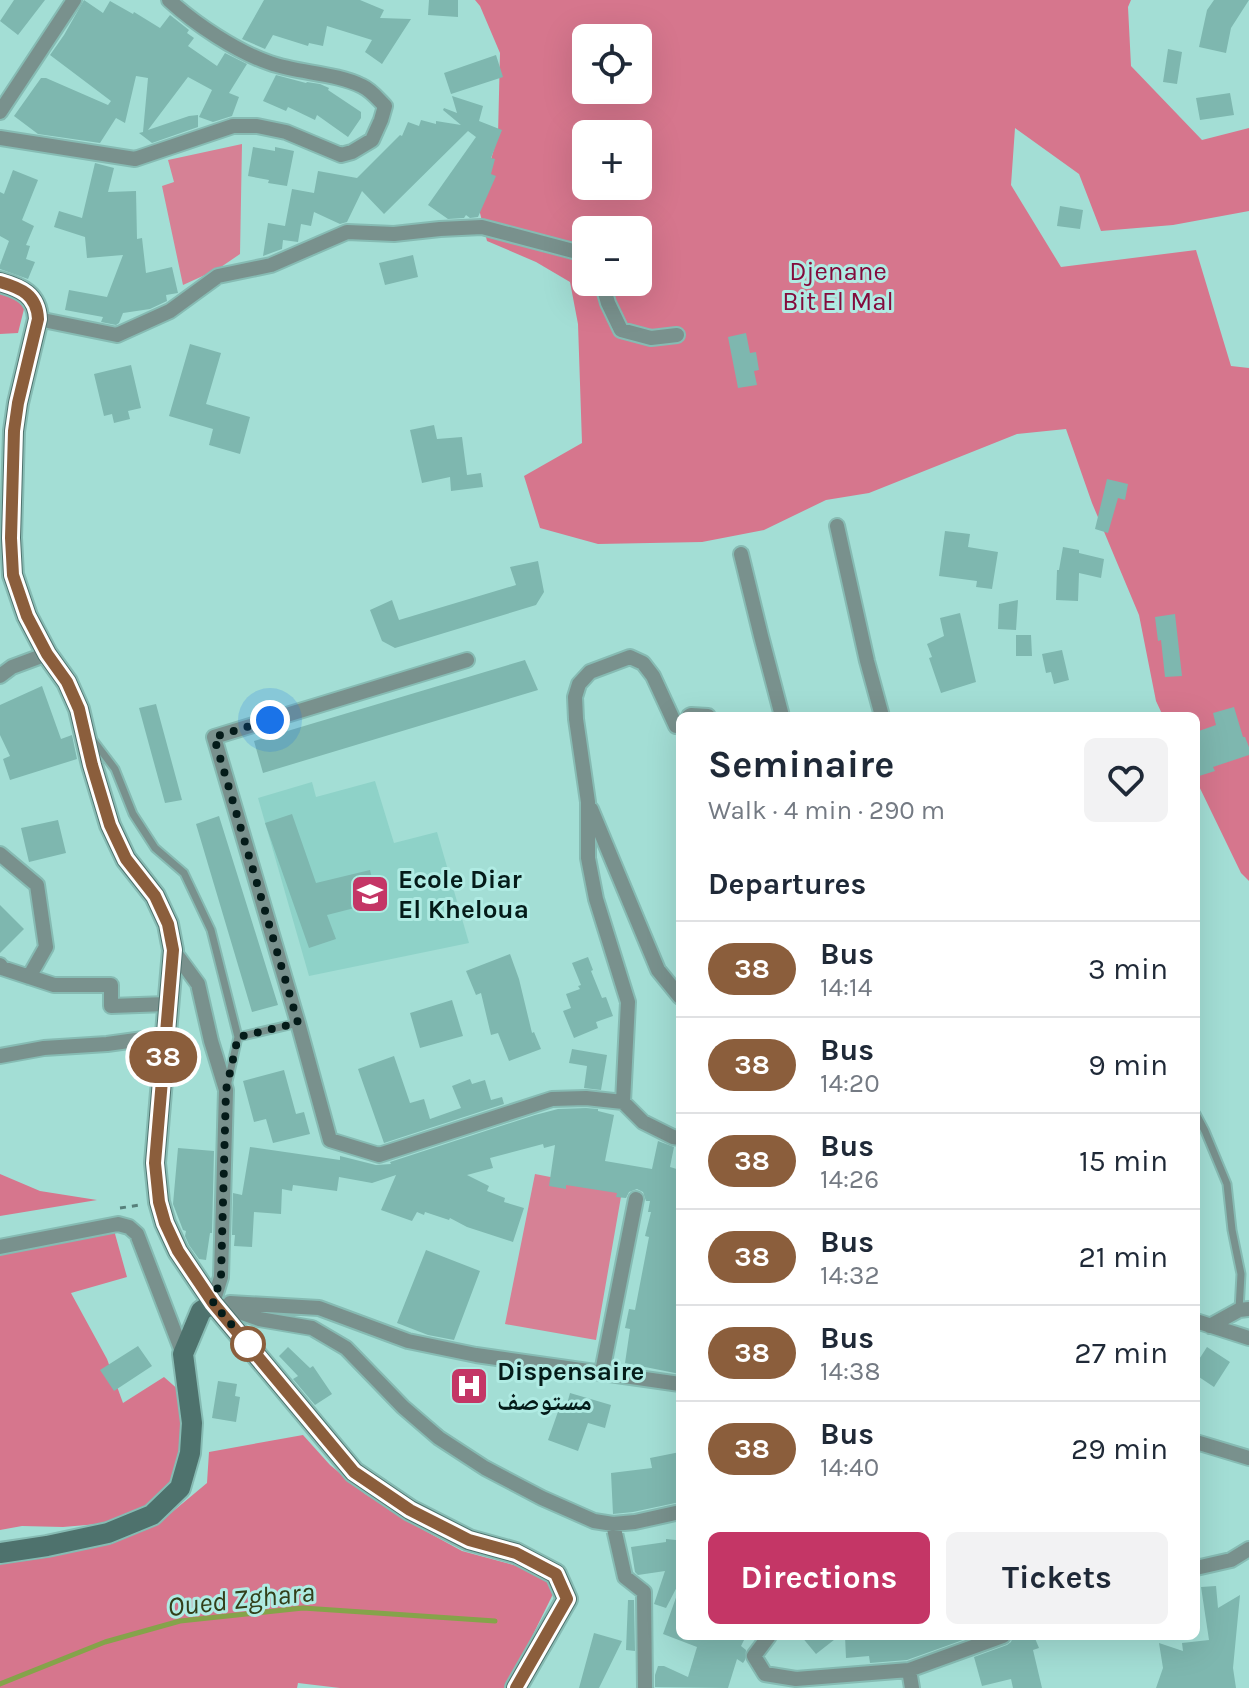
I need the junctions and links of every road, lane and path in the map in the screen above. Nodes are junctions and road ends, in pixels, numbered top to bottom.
1 (74, 0) edge
2 (169, 0) edge
3 (0, 112) edge
4 (0, 138) edge
5 (572, 251) edge
6 (0, 282) edge
7 (606, 296) edge
8 (38, 319) junction
9 (677, 335) dead end
10 (7, 434) edge
11 (837, 526) dead end
12 (741, 554) dead end
13 (47, 654) junction
14 (467, 660) dead end
15 (0, 676) edge
16 (781, 712) edge
17 (881, 712) edge
18 (676, 723) edge
19 (84, 728) junction
20 (588, 802) junction
21 (0, 854) edge
22 (173, 950) junction
23 (0, 965) edge
24 (29, 977) junction
25 (676, 992) edge
26 (167, 1004) junction
27 (298, 1023) junction
28 (165, 1036) junction
29 (238, 1037) junction
30 (0, 1056) edge
31 (226, 1090) junction
32 (623, 1102) junction
33 (1200, 1122) edge
34 (676, 1137) edge
35 (636, 1199) dead end
36 (159, 1202) junction
37 (112, 1209) dead end
38 (0, 1247) edge
39 (213, 1303) junction
40 (1244, 1310) edge
41 (1203, 1324) edge
42 (1249, 1338) edge
43 (183, 1354) junction
44 (602, 1372) junction
45 (676, 1383) edge
46 (1200, 1443) edge
47 (1249, 1458) edge
48 (676, 1513) edge
49 (613, 1524) junction
50 (1249, 1549) edge
51 (0, 1553) edge
52 (1200, 1567) edge
53 (766, 1640) edge
54 (992, 1640) edge
55 (909, 1670) junction
56 (516, 1688) edge
57 (645, 1688) edge
58 (912, 1688) edge

1 - 3 street
2 - 4 street
5 - 8 street
6 - 8 street
7 - 9 street
8 - 10 street
10 - 13 street
11 - 17 street
12 - 16 street
13 - 15 street
13 - 19 street
14 - 27 street
18 - 20 street
19 - 22 street
19 - 29 lane
20 - 25 street
20 - 32 street
21 - 24 street
22 - 26 street
22 - 31 street
23 - 24 street
24 - 26 street
26 - 28 street
27 - 29 lane
27 - 32 street
28 - 30 street
28 - 36 street
29 - 31 lane
31 - 39 street
32 - 34 street
33 - 40 lane
35 - 44 street
36 - 37 path
36 - 39 street
38 - 43 street
39 - 43 street
39 - 44 street
39 - 49 street
39 - 56 street
40 - 41 street
41 - 42 street
43 - 51 street
44 - 45 street
46 - 47 street
48 - 49 street
49 - 57 street
50 - 52 street
53 - 55 street
54 - 55 street
55 - 58 street

